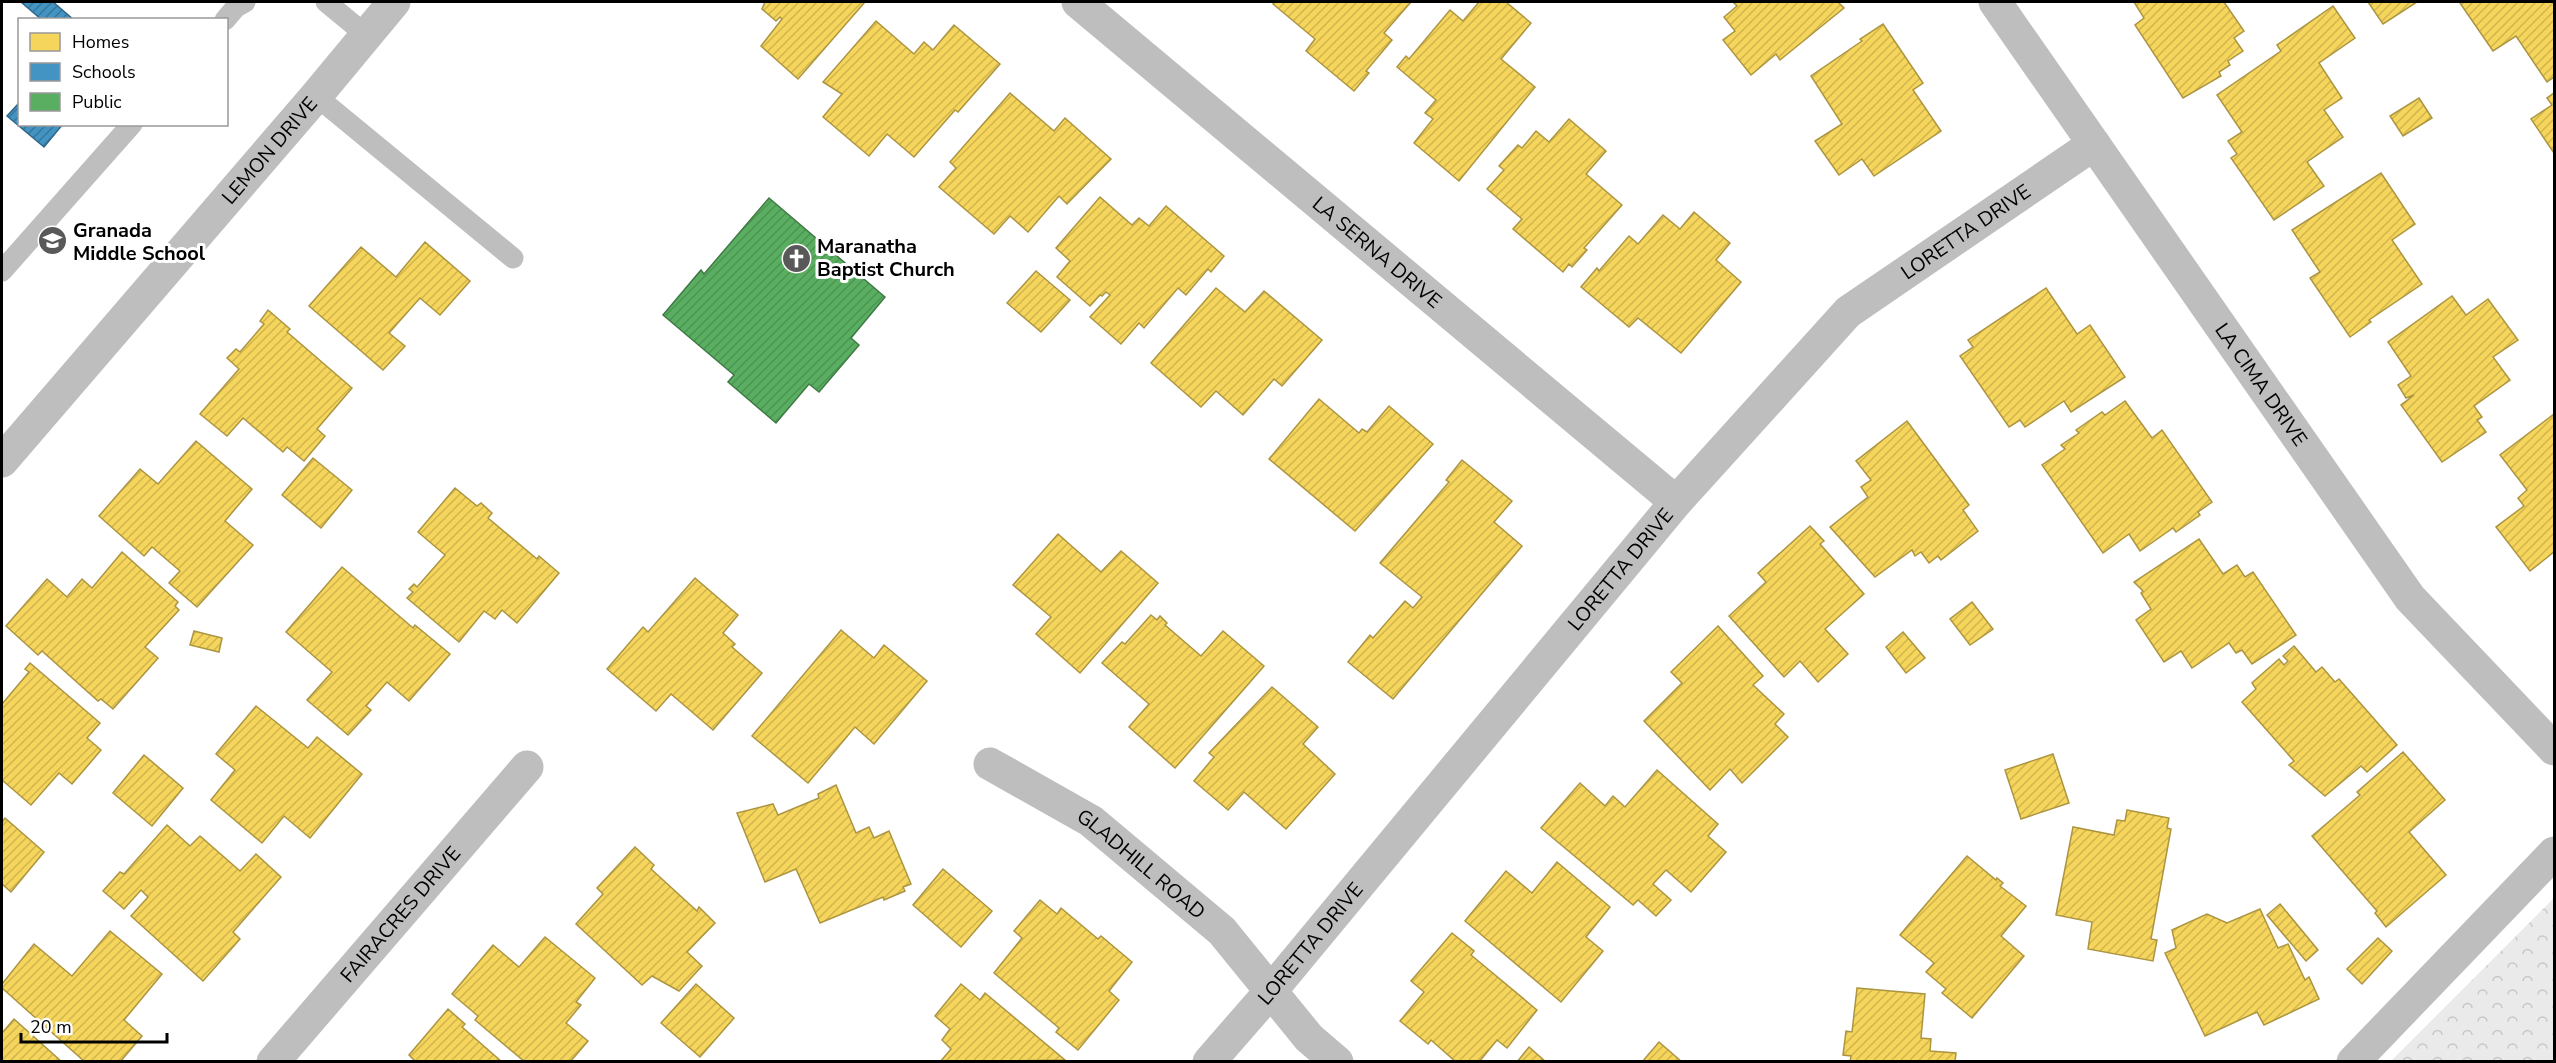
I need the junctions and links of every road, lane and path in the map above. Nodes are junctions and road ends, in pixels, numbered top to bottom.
1 (246, 2) edge
2 (326, 2) edge
3 (394, 2) edge
4 (1078, 2) edge
5 (1995, 2) edge
6 (227, 18) edge
7 (366, 35) junction
8 (316, 96) junction
9 (130, 126) edge
10 (2094, 144) junction
11 (513, 258) dead end
12 (2, 271) edge
13 (2, 461) edge
14 (1676, 502) junction
15 (2554, 748) edge
16 (990, 764) dead end
17 (527, 767) dead end
18 (2554, 853) edge
19 (1270, 992) junction
20 (273, 1062) edge
21 (1209, 1062) edge
22 (1337, 1062) edge
23 (2353, 1062) edge

1 - 6 lane
2 - 7 lane
3 - 7 street, LEMON DRIVE
4 - 14 street, LA SERNA DRIVE
5 - 10 street, LA CIMA DRIVE
7 - 8 street, LEMON DRIVE
8 - 11 lane
8 - 13 street, LEMON DRIVE
9 - 12 lane
10 - 14 street, LORETTA DRIVE
10 - 15 street, LA CIMA DRIVE
14 - 19 street, LORETTA DRIVE
16 - 19 street, GLADHILL ROAD
17 - 20 street, FAIRACRES DRIVE
18 - 23 street
19 - 21 street, LORETTA DRIVE
19 - 22 street, GLADHILL ROAD

